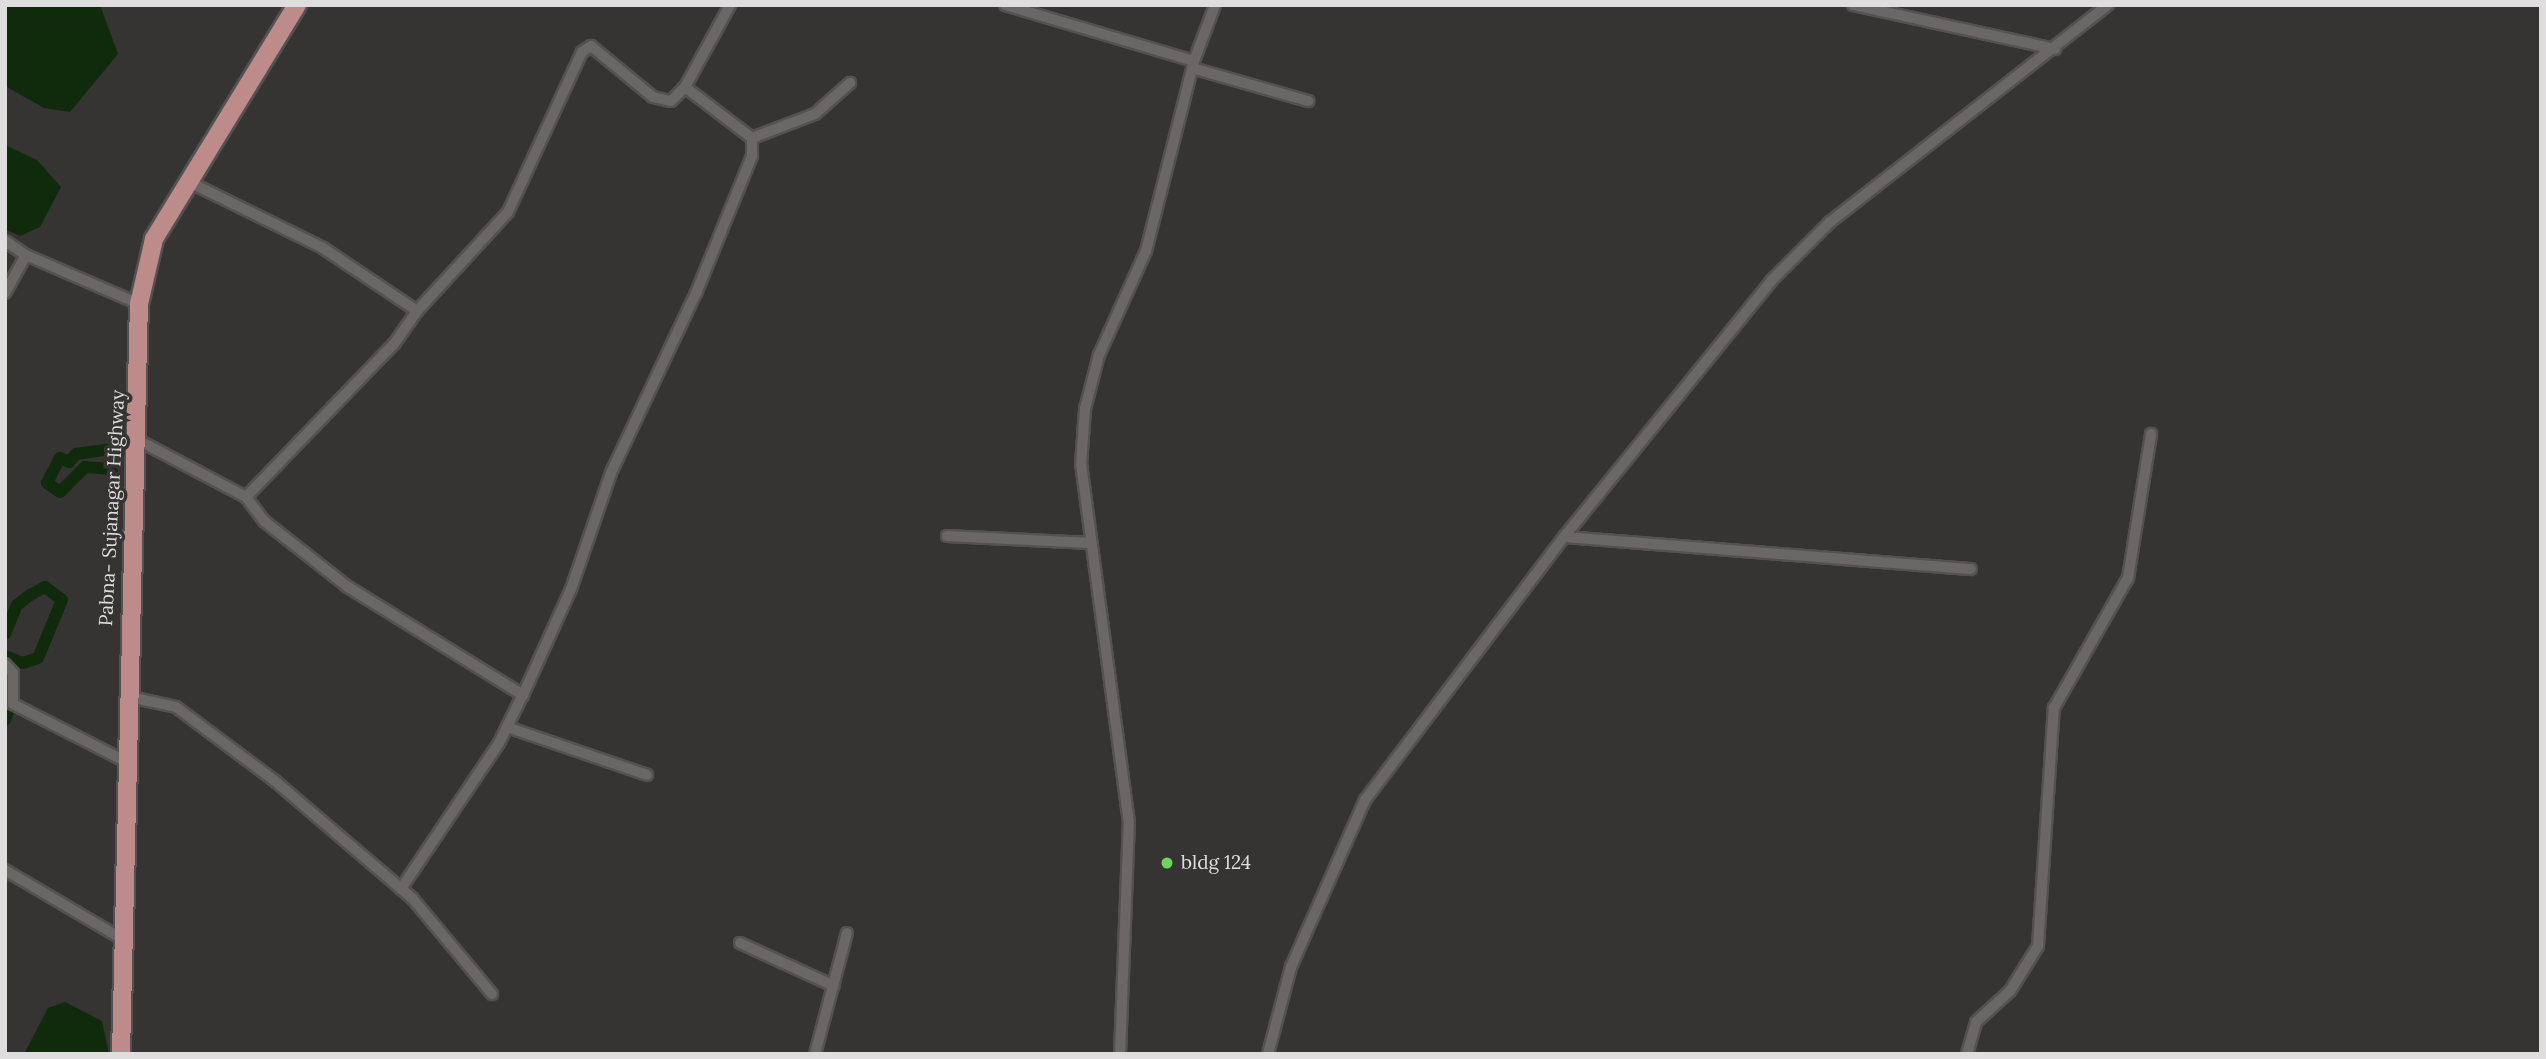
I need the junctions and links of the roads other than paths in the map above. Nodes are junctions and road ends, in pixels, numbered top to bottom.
1 (297, 5) edge
2 (730, 5) edge
3 (1005, 5) edge
4 (1215, 5) edge
5 (1853, 5) edge
6 (2108, 5) edge
7 (2055, 49) junction
8 (1193, 64) junction
9 (850, 83) dead end
10 (685, 87) junction
11 (1308, 101) dead end
12 (752, 138) junction
13 (187, 181) junction
14 (5, 242) edge
15 (26, 255) junction
16 (5, 293) edge
17 (139, 304) junction
18 (417, 310) junction
19 (2151, 434) dead end
20 (136, 439) junction
21 (246, 497) junction
22 (947, 536) dead end
23 (1564, 537) junction
24 (1091, 543) junction
25 (1971, 569) dead end
26 (5, 664) edge
27 (523, 695) junction
28 (126, 696) junction
29 (507, 727) junction
30 (125, 761) junction
31 (647, 775) dead end
32 (5, 870) edge
33 (401, 889) junction
34 (847, 933) dead end
35 (122, 939) junction
36 (740, 943) dead end
37 (834, 986) junction
38 (492, 993) dead end
39 (121, 1054) edge
40 (815, 1054) edge
41 (1120, 1054) edge
42 (1268, 1054) edge
43 (1967, 1054) edge

1 - 13 main road, Pabna- Sujanagar Highway
2 - 10 street
3 - 8 street
4 - 8 street
5 - 7 street
6 - 7 street
7 - 23 street
8 - 11 street
8 - 24 street
9 - 12 street
10 - 12 street
10 - 18 street
12 - 27 street
13 - 17 main road, Pabna- Sujanagar Highway
13 - 18 street
14 - 15 street
15 - 16 street
15 - 17 street
17 - 20 main road, Pabna- Sujanagar Highway
18 - 21 street
19 - 43 street
20 - 21 street
20 - 28 main road, Pabna- Sujanagar Highway
21 - 27 street
22 - 24 street
23 - 25 street
23 - 42 street
24 - 41 street
26 - 30 street
27 - 29 street
28 - 30 main road, Pabna- Sujanagar Highway
28 - 33 street
29 - 31 street
29 - 33 street
30 - 35 main road, Pabna- Sujanagar Highway
32 - 35 street
33 - 38 street
34 - 37 street
35 - 39 main road, Pabna- Sujanagar Highway
36 - 37 street
37 - 40 street

